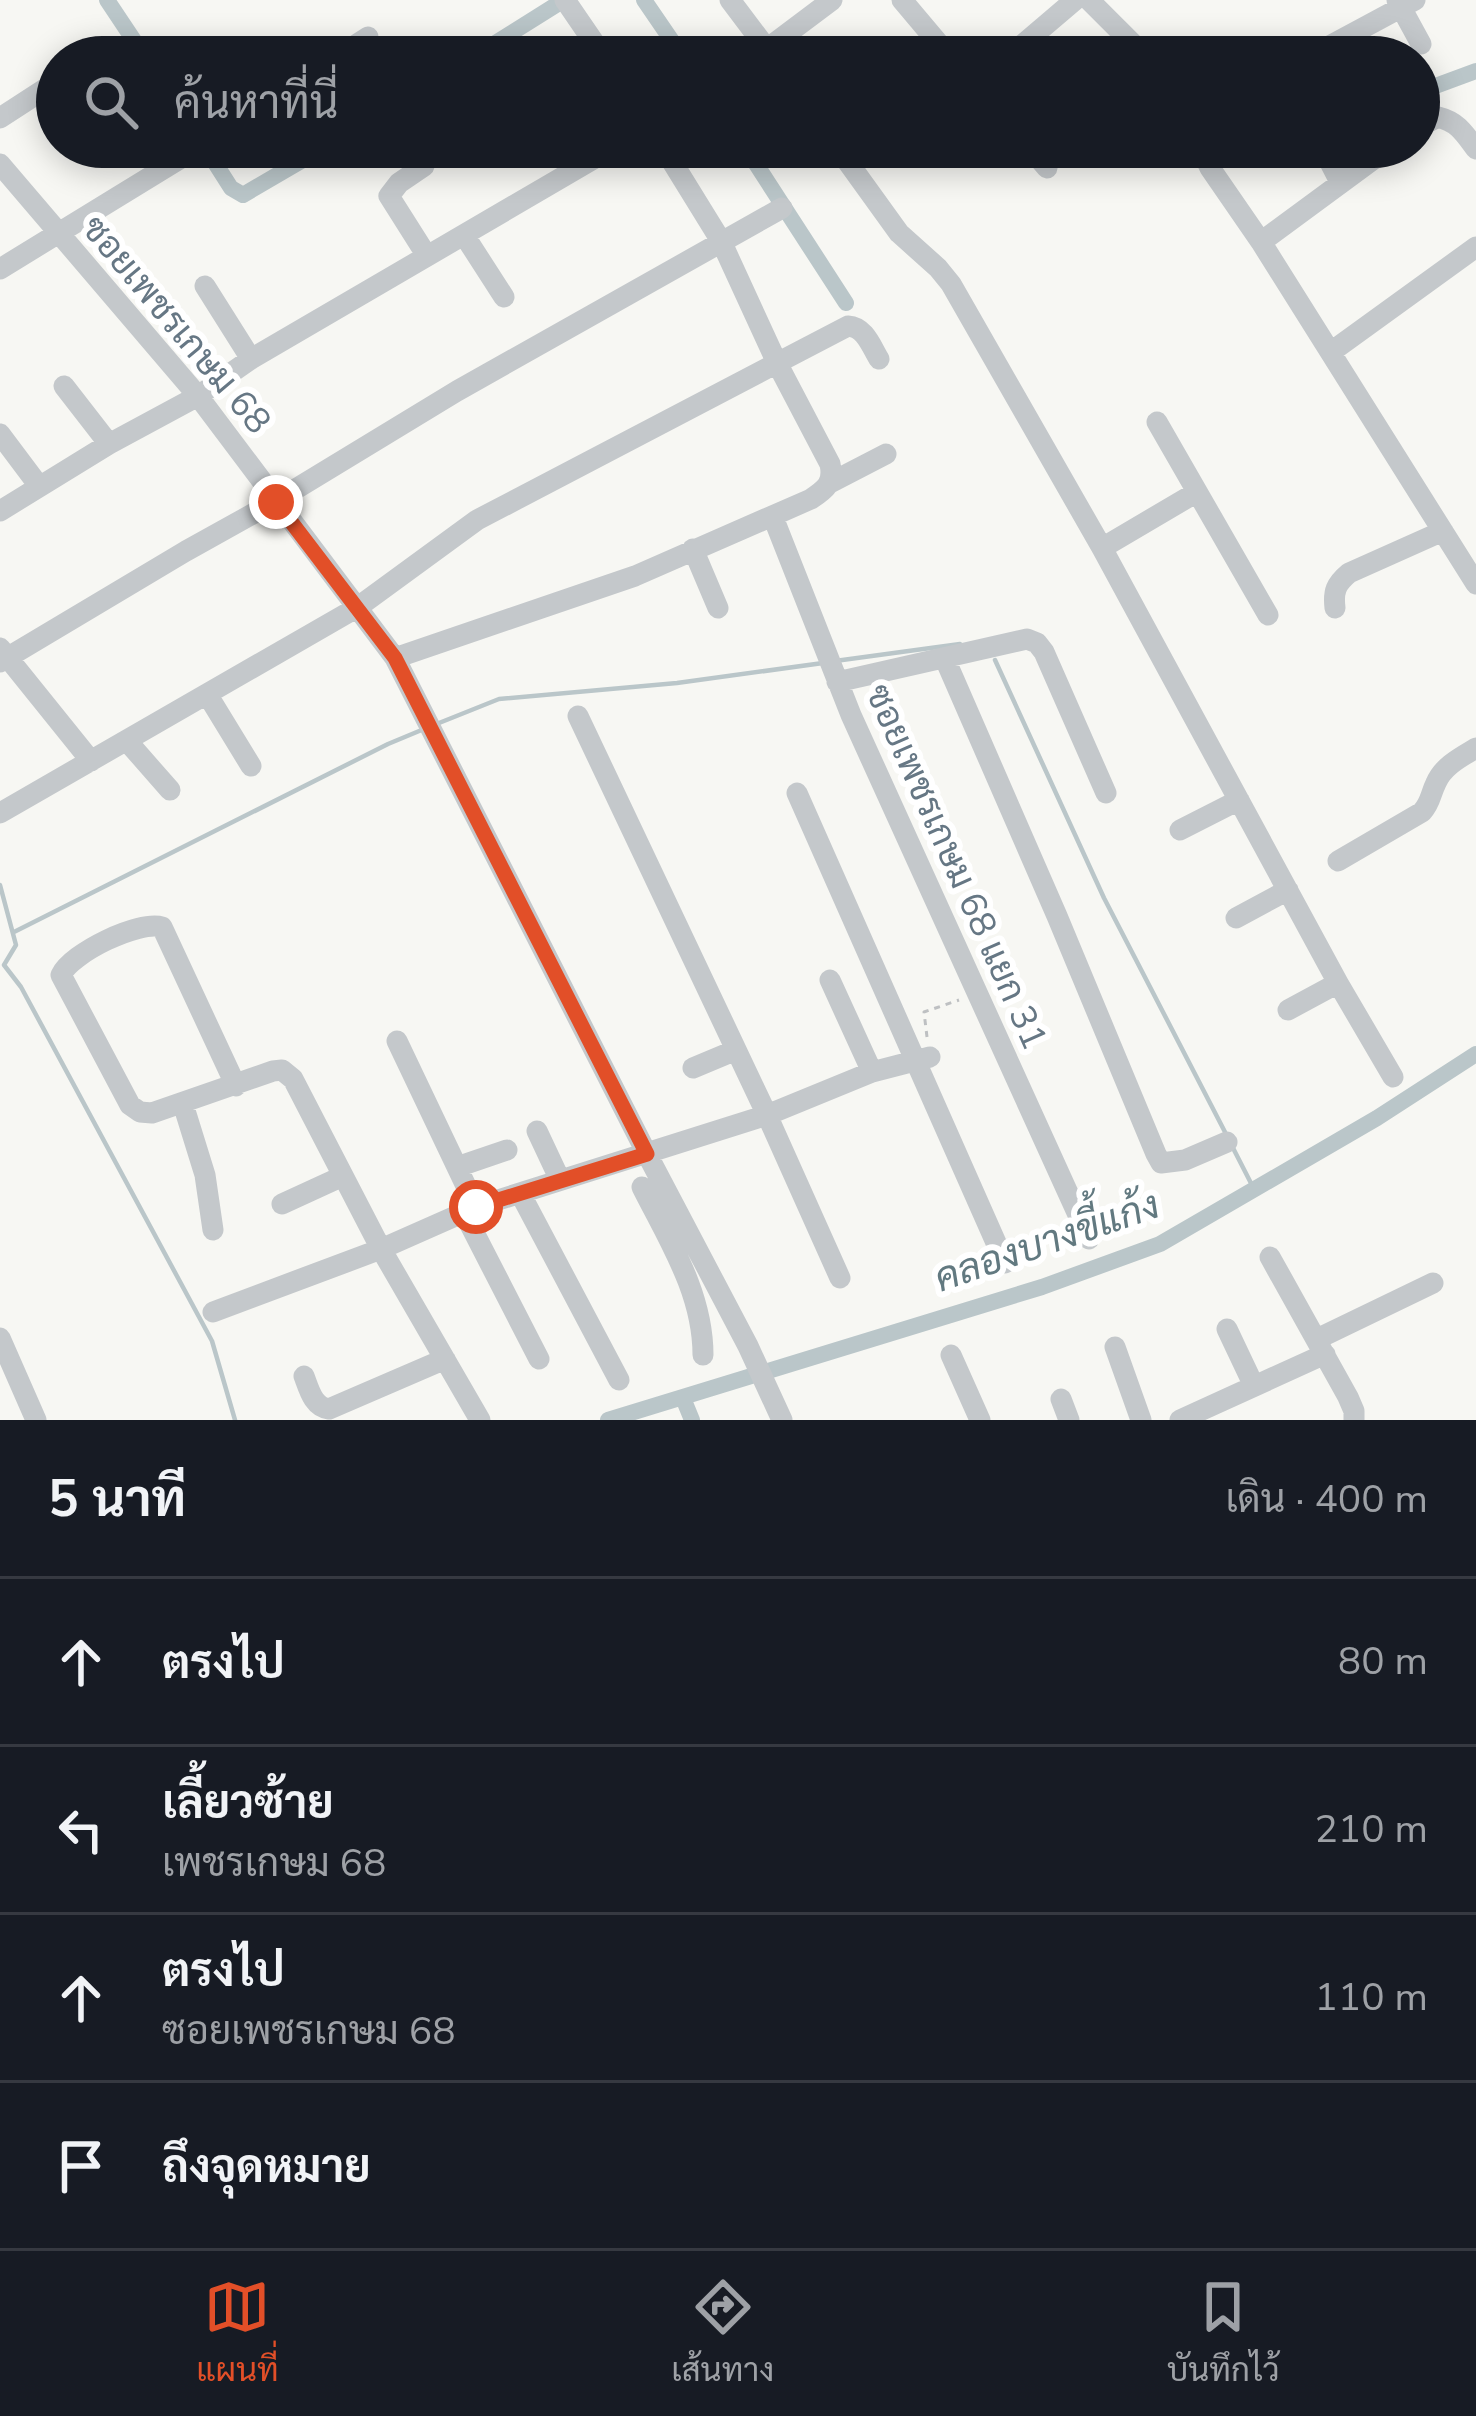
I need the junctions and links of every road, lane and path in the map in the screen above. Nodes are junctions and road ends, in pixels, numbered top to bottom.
1 (730, 0) edge
2 (832, 0) edge
3 (902, 0) edge
4 (1075, 0) edge
5 (1089, 0) edge
6 (567, 2) edge
7 (1404, 2) edge
8 (590, 36) edge
9 (754, 36) edge
10 (789, 36) edge
11 (932, 36) edge
12 (1033, 36) edge
13 (1125, 36) edge
14 (1345, 36) edge
15 (1418, 36) edge
16 (36, 95) edge
17 (0, 118) edge
18 (1440, 118) edge
19 (1476, 149) edge
20 (0, 164) edge
21 (165, 168) edge
22 (421, 168) edge
23 (578, 168) edge
24 (676, 168) edge
25 (852, 168) edge
26 (1210, 168) edge
27 (1333, 168) edge
28 (1360, 168) edge
29 (1340, 182) junction
30 (782, 208) dead end
31 (57, 234) junction
32 (464, 235) junction
33 (721, 241) junction
34 (1261, 242) junction
35 (1476, 247) edge
36 (427, 256) junction
37 (0, 269) edge
38 (205, 286) dead end
39 (504, 297) dead end
40 (1330, 352) junction
41 (251, 359) junction
42 (879, 359) dead end
43 (777, 363) junction
44 (64, 386) dead end
45 (198, 396) junction
46 (1157, 422) dead end
47 (0, 434) edge
48 (109, 444) junction
49 (886, 454) dead end
50 (830, 483) junction
51 (39, 486) junction
52 (1197, 492) junction
53 (276, 502) junction
54 (0, 511) edge
55 (773, 517) junction
56 (1443, 530) junction
57 (1102, 548) junction
58 (693, 549) junction
59 (1476, 584) edge
60 (358, 607) junction
61 (718, 608) dead end
62 (1335, 608) dead end
63 (1268, 615) dead end
64 (2, 656) edge
65 (395, 658) junction
66 (945, 659) junction
67 (837, 682) junction
68 (207, 694) junction
69 (578, 716) dead end
70 (127, 741) junction
71 (1476, 748) edge
72 (92, 761) junction
73 (251, 766) dead end
74 (170, 790) dead end
75 (797, 793) dead end
76 (1106, 793) dead end
77 (1239, 800) junction
78 (0, 813) edge
79 (1180, 830) dead end
80 (1338, 861) dead end
81 (1288, 890) junction
82 (1236, 918) dead end
83 (830, 980) dead end
84 (1339, 983) junction
85 (976, 994) junction
86 (1288, 1010) dead end
87 (397, 1041) dead end
88 (736, 1050) junction
89 (922, 1059) junction
90 (693, 1068) dead end
91 (872, 1072) junction
92 (1393, 1077) dead end
93 (236, 1086) junction
94 (183, 1104) junction
95 (767, 1114) junction
96 (537, 1130) dead end
97 (1226, 1142) dead end
98 (507, 1150) dead end
99 (647, 1154) junction
100 (457, 1167) junction
101 (344, 1176) junction
102 (560, 1180) junction
103 (642, 1187) dead end
104 (520, 1193) junction
105 (282, 1204) dead end
106 (470, 1210) junction
107 (213, 1230) dead end
108 (1089, 1240) dead end
109 (381, 1249) junction
110 (1270, 1257) dead end
111 (1005, 1263) dead end
112 (698, 1273) junction
113 (840, 1278) dead end
114 (1433, 1283) dead end
115 (213, 1312) dead end
116 (1227, 1329) dead end
117 (0, 1338) edge
118 (1115, 1347) dead end
119 (1321, 1347) junction
120 (703, 1355) dead end
121 (951, 1355) dead end
122 (445, 1359) junction
123 (539, 1359) dead end
124 (304, 1376) dead end
125 (619, 1380) dead end
126 (1254, 1386) junction
127 (35, 1420) edge
128 (480, 1420) edge
129 (782, 1420) edge
130 (980, 1420) edge
131 (1141, 1420) edge
132 (1180, 1420) edge
133 (1354, 1420) edge

1 - 9 street
2 - 10 street
3 - 11 street
4 - 12 street
5 - 13 street
6 - 8 street
7 - 14 street
7 - 15 street
16 - 17 street
18 - 19 street
20 - 31 street, ซอยเพชรเกษม 68
21 - 31 street
22 - 36 street
23 - 32 street
24 - 33 street
25 - 57 street
26 - 34 street
27 - 29 street
28 - 29 street
29 - 34 street
30 - 33 street
31 - 37 street
31 - 45 street, ซอยเพชรเกษม 68
32 - 36 street
32 - 39 street
33 - 43 street
33 - 53 street
34 - 40 street
35 - 40 street
36 - 41 street
38 - 41 street
40 - 56 street
41 - 45 street
42 - 43 street
43 - 50 street
43 - 60 street
44 - 48 street
45 - 48 street
45 - 53 street, ซอยเพชรเกษม 68
46 - 52 street
47 - 51 street
48 - 51 street
49 - 50 street
50 - 55 street
51 - 54 street
52 - 57 street
52 - 63 street
53 - 60 street, ซอยเพชรเกษม 68
53 - 64 street
55 - 58 street
55 - 67 street, ซอยเพชรเกษม 68 แยก 31
56 - 59 street
56 - 62 street
57 - 77 street
58 - 61 street
58 - 65 street
60 - 65 street, ซอยเพชรเกษม 68
60 - 68 street
64 - 72 street
65 - 99 street, ซอยเพชรเกษม 68
66 - 67 street
66 - 76 street
66 - 97 street
67 - 85 street, ซอยเพชรเกษม 68 แยก 31
68 - 70 street
68 - 73 street
69 - 88 street
70 - 72 street
70 - 74 street
71 - 80 street
72 - 78 street
75 - 89 street
77 - 79 street
77 - 81 street
81 - 82 street
81 - 84 street
83 - 91 street
84 - 86 street
84 - 92 street
85 - 89 path
85 - 108 street, ซอยเพชรเกษม 68 แยก 31
87 - 100 street
88 - 90 street
88 - 95 street
89 - 91 street
89 - 111 street
91 - 95 street
93 - 94 street
93 - 94 street
93 - 101 street
94 - 107 street
95 - 99 street
95 - 113 street
96 - 102 street
98 - 100 street
99 - 102 street
99 - 112 street, ซอยเพชรเกษม 68
100 - 106 street
101 - 105 street
101 - 109 street
102 - 104 street
103 - 112 street
104 - 106 street
104 - 125 street
106 - 109 street
106 - 123 street
109 - 115 street
109 - 122 street
110 - 119 street
112 - 120 street
112 - 129 street
114 - 119 street
116 - 126 street
117 - 127 street
118 - 131 street
119 - 126 street
119 - 133 street
121 - 130 street
122 - 124 street
122 - 128 street
126 - 132 street

